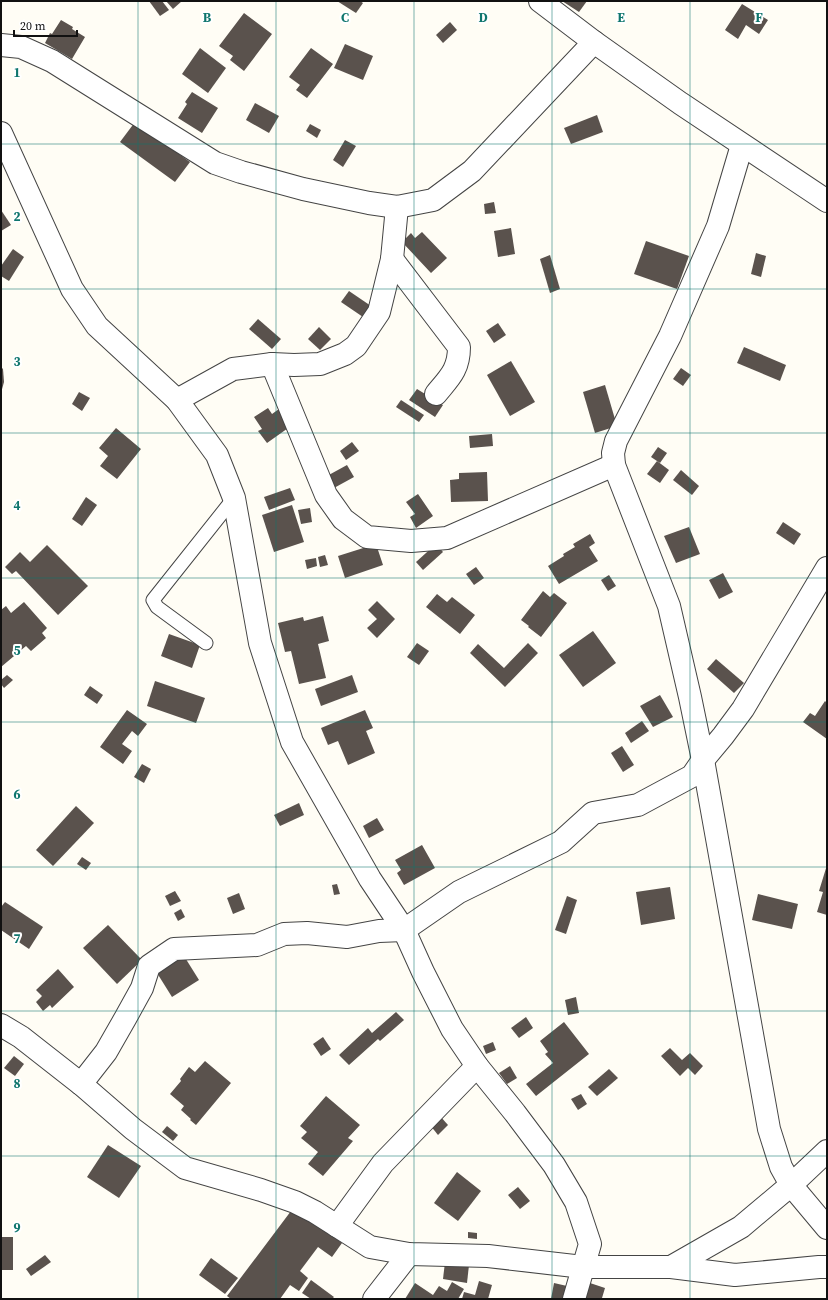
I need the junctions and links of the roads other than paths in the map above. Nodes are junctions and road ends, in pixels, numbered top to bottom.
1 (540, 1) edge
2 (594, 42) junction
3 (1, 46) edge
4 (1, 133) edge
5 (742, 145) junction
6 (827, 201) edge
7 (397, 207) junction
8 (392, 259) junction
9 (272, 364) junction
10 (436, 394) dead end
11 (177, 400) junction
12 (614, 466) junction
13 (234, 498) junction
14 (827, 568) edge
15 (206, 643) dead end
16 (703, 760) junction
17 (404, 930) junction
18 (1, 1025) edge
19 (476, 1066) junction
20 (81, 1084) junction
21 (827, 1151) edge
22 (791, 1185) junction
23 (337, 1226) junction
24 (827, 1228) edge
25 (409, 1254) junction
26 (582, 1267) junction
27 (671, 1267) junction
28 (827, 1267) edge
29 (374, 1299) edge
30 (574, 1299) edge

1 - 2 street
2 - 5 street
2 - 7 street
3 - 7 street
4 - 11 street
5 - 6 street
5 - 12 street
7 - 8 street
8 - 9 street
8 - 10 street
9 - 11 street
9 - 12 street
11 - 13 street
12 - 16 street
13 - 15 lane
13 - 17 street
14 - 16 street
16 - 17 street
16 - 22 street
17 - 19 street
17 - 20 street
18 - 20 street
19 - 23 street
19 - 26 street
20 - 23 street
21 - 22 street
22 - 24 street
22 - 27 street
23 - 25 street
25 - 26 street
25 - 29 street
26 - 27 street
26 - 30 street
27 - 28 street

